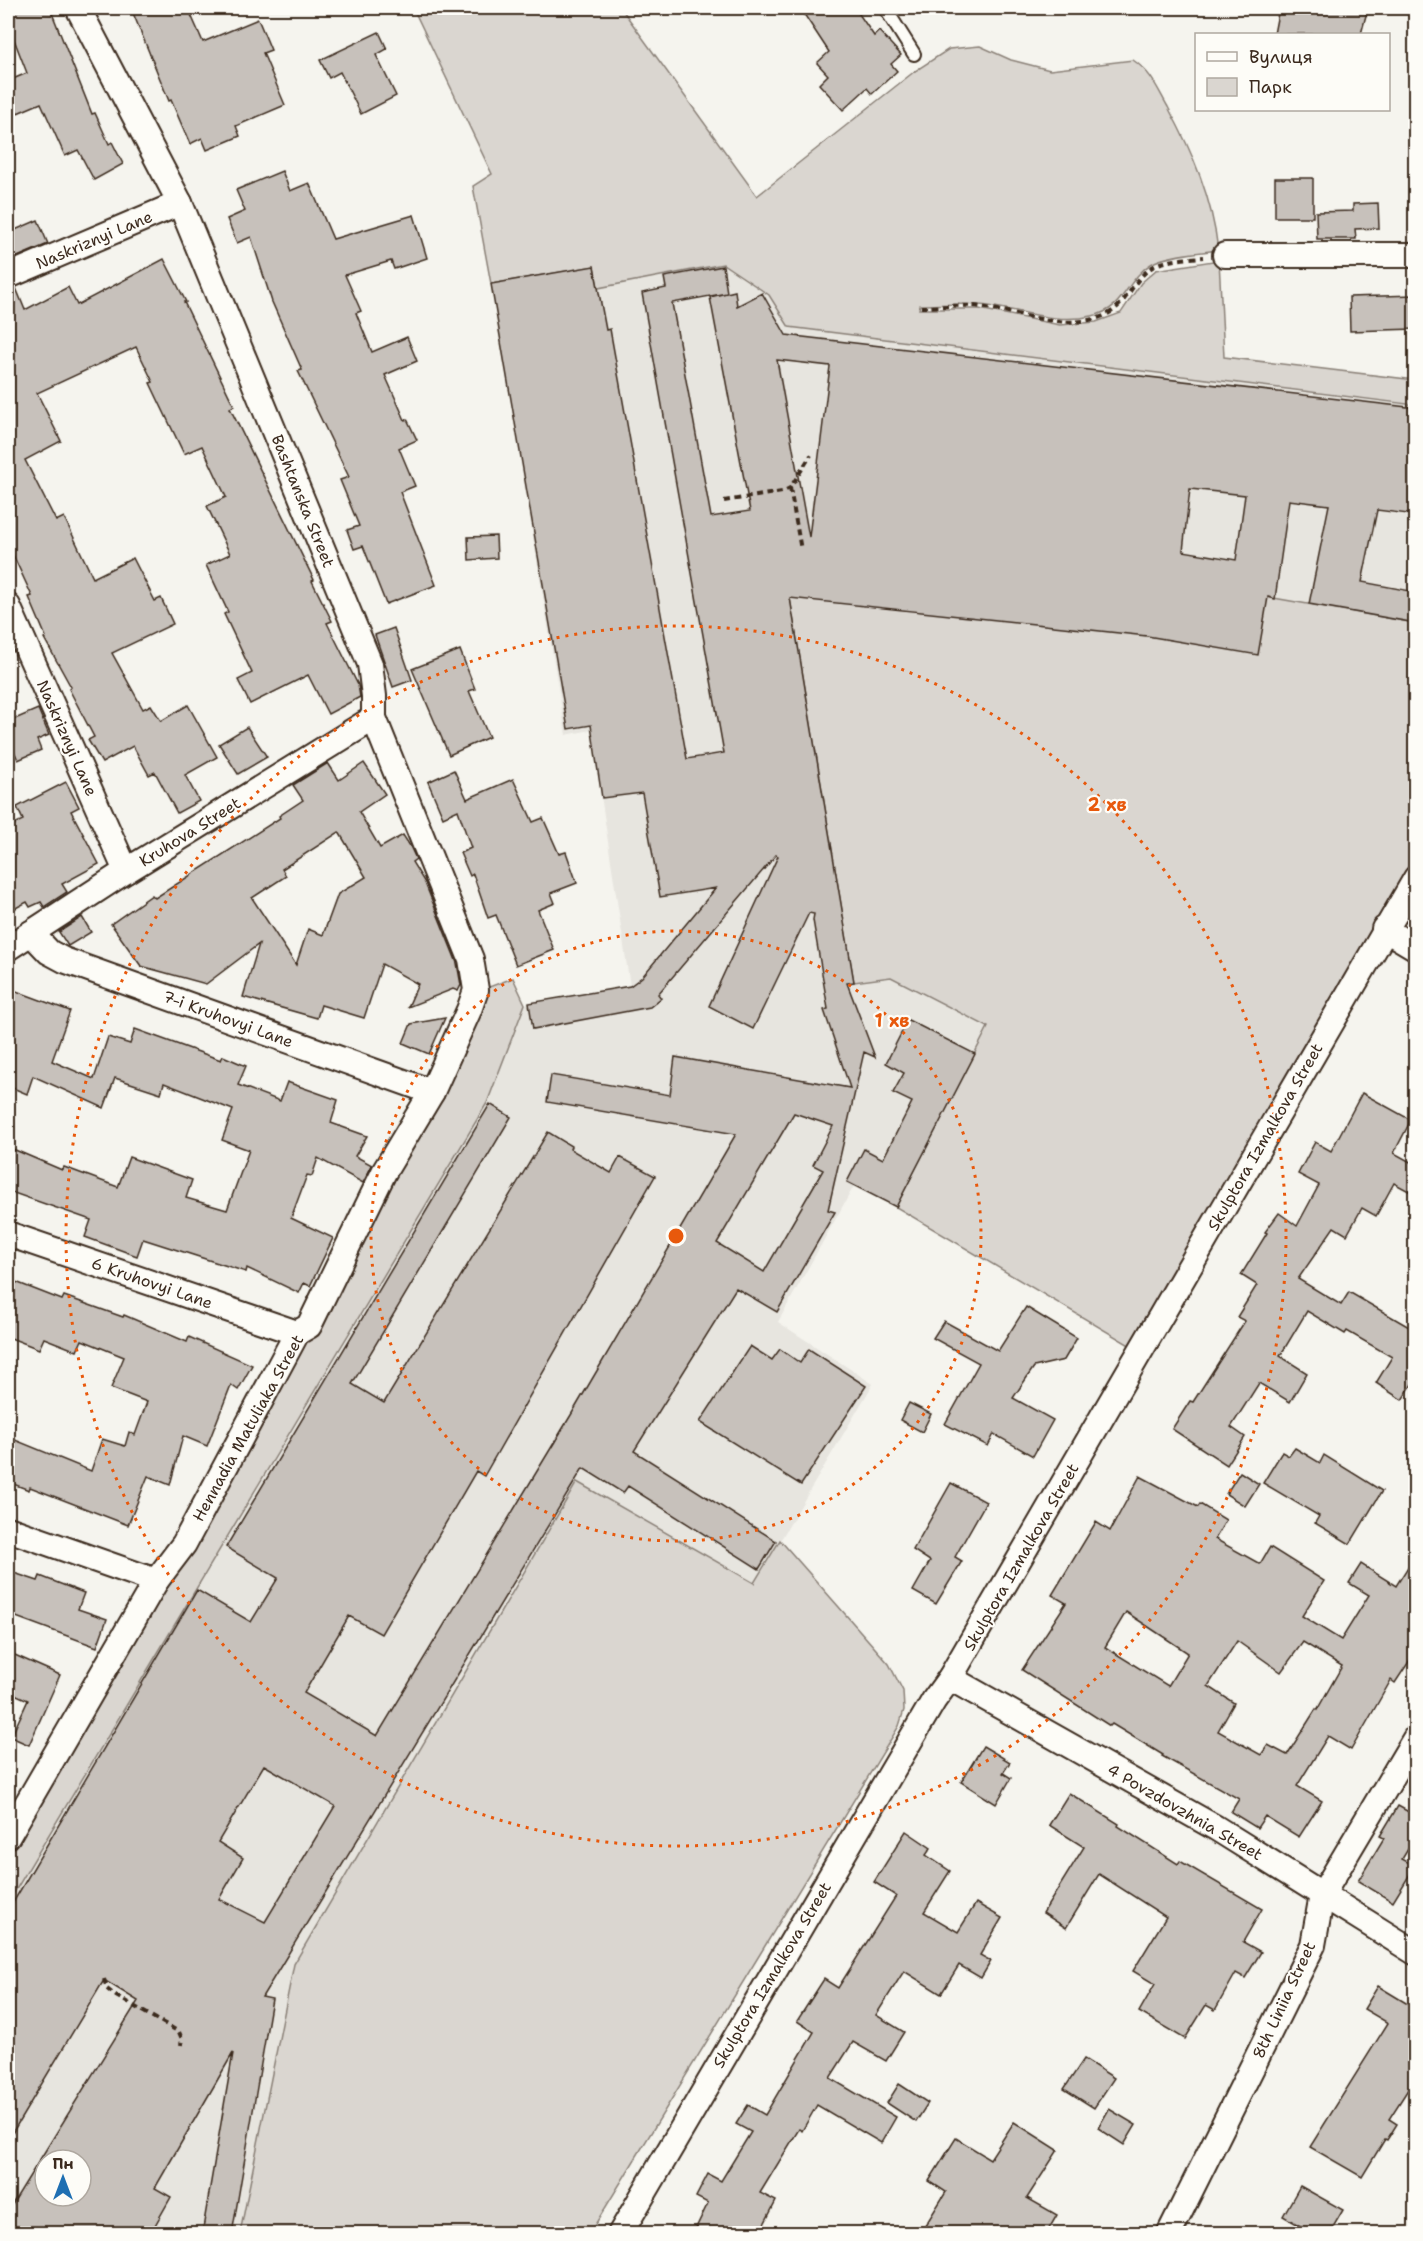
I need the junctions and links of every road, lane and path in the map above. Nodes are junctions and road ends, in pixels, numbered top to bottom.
1 (78, 8) edge
2 (885, 8) edge
3 (914, 54) dead end
4 (180, 203) junction
5 (1225, 255) joint
6 (1416, 255) edge
7 (8, 276) edge
8 (921, 307) dead end
9 (811, 455) dead end
10 (790, 488) junction
11 (724, 501) dead end
12 (801, 550) dead end
13 (8, 606) edge
14 (374, 718) junction
15 (126, 872) junction
16 (1416, 878) edge
17 (1384, 930) junction
18 (31, 933) junction
19 (8, 948) edge
20 (1416, 948) edge
21 (469, 1010) joint
22 (432, 1092) junction
23 (8, 1234) edge
24 (297, 1333) junction
25 (8, 1529) edge
26 (156, 1581) junction
27 (950, 1678) junction
28 (1416, 1737) edge
29 (8, 1835) edge
30 (1322, 1895) junction
31 (1416, 1953) edge
32 (104, 1979) dead end
33 (181, 2044) dead end
34 (620, 2234) edge
35 (1169, 2234) edge

1 - 4 street, Bashtanska Street
2 - 3 lane
4 - 7 street, Naskriznyi Lane
4 - 14 street, Bashtanska Street
5 - 6 street
5 - 8 path
9 - 10 path
10 - 11 path
10 - 12 path
13 - 15 street, Naskriznyi Lane
14 - 15 street, Kruhova Street
14 - 21 street, Bashtanska Street
15 - 18 street, Kruhova Street
16 - 17 street, Skulptora Izmalkova Street
17 - 20 street
17 - 27 street, Skulptora Izmalkova Street
18 - 19 street, Kruhova Street
18 - 22 street, 7-i Kruhovyi Lane
21 - 22 street, Hennadia Matuliaka Street
22 - 24 street, Hennadia Matuliaka Street
23 - 24 street, 6 Kruhovyi Lane
24 - 26 street, Hennadia Matuliaka Street
25 - 26 street
26 - 29 street, Hennadia Matuliaka Street
27 - 30 street, 4 Povzdovzhnia Street
27 - 34 street, Skulptora Izmalkova Street
28 - 30 street, 8th Liniia Street
30 - 31 street, 4 Povzdovzhnia Street
30 - 35 street, 8th Liniia Street
32 - 33 path

